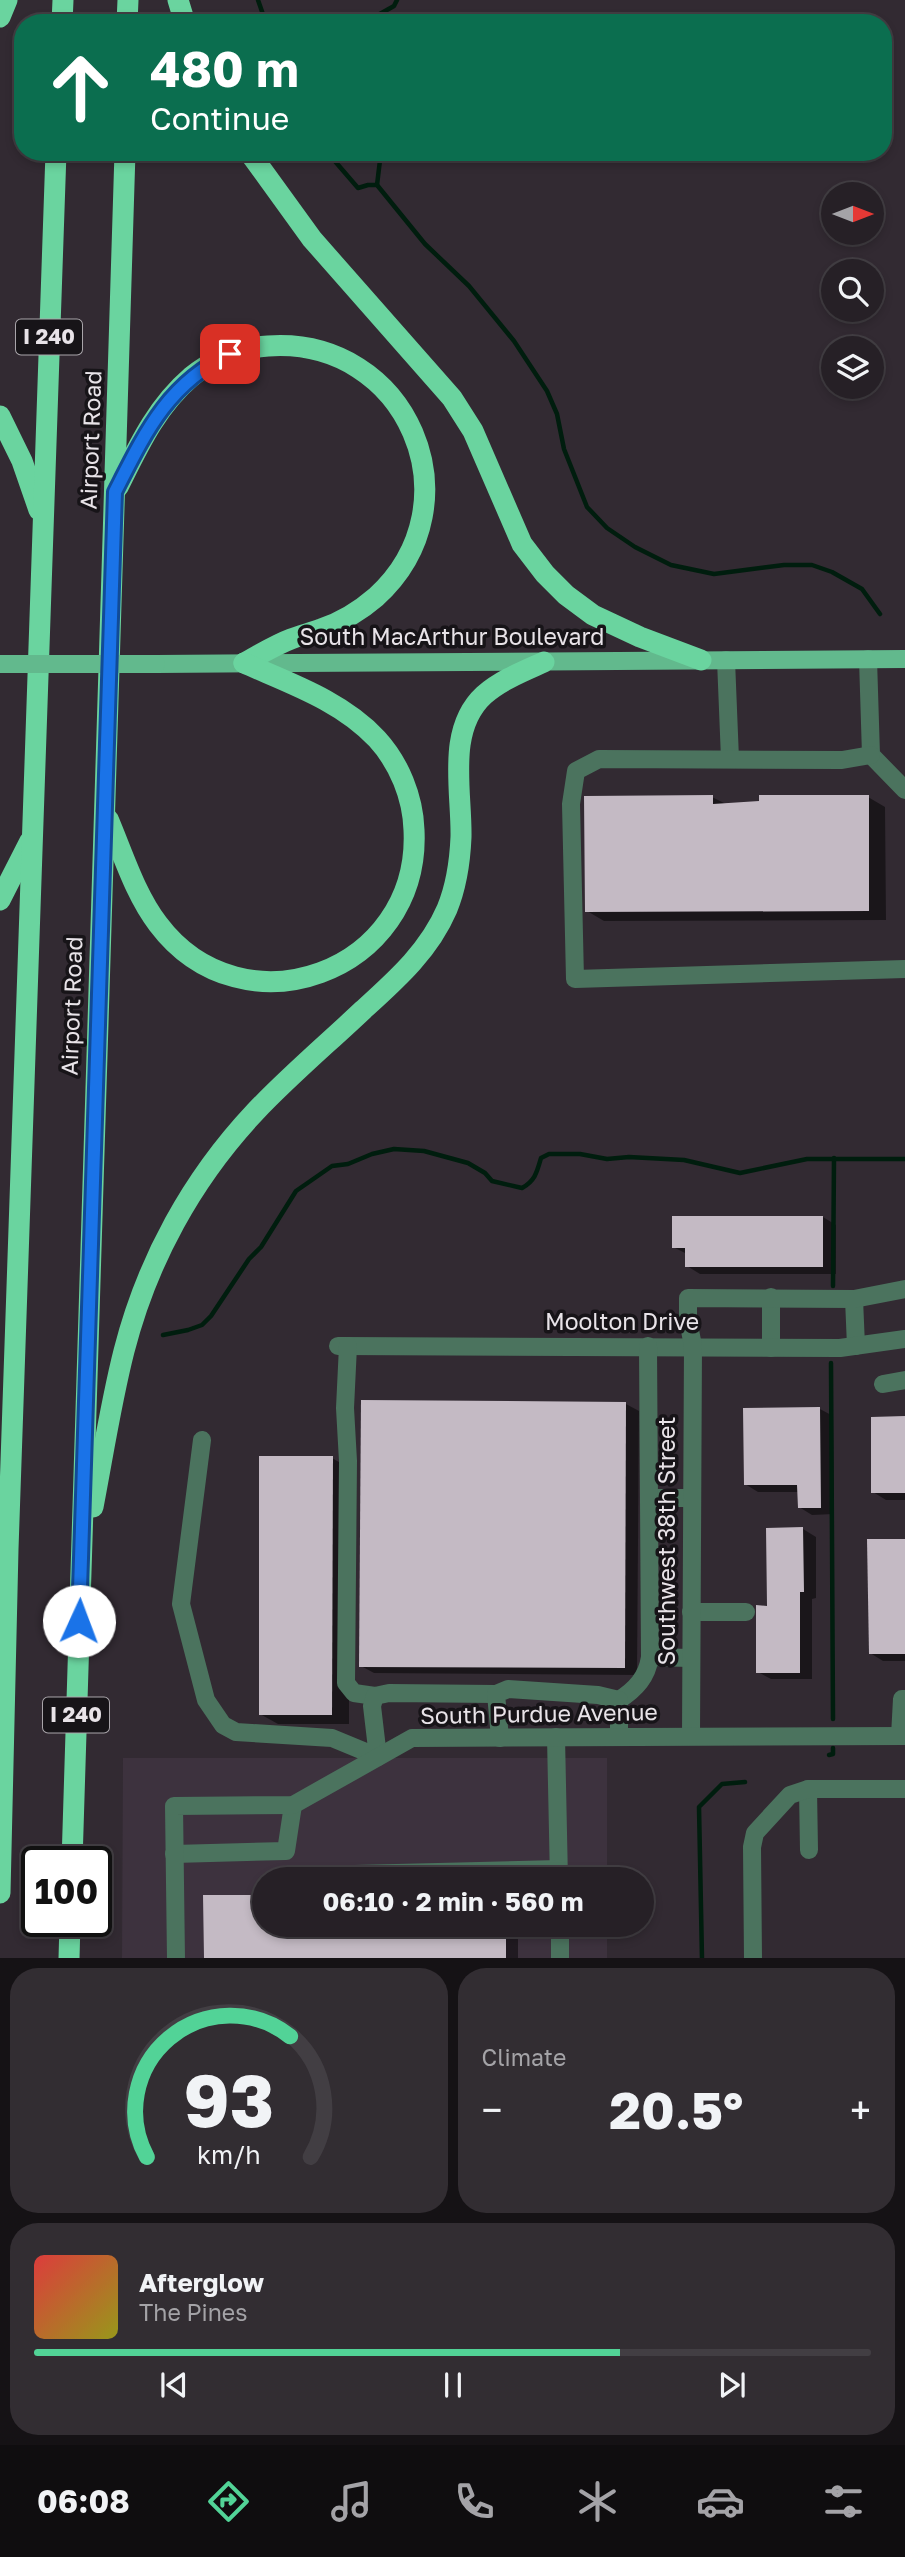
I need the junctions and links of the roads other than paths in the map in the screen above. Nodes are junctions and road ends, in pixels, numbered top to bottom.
1 (7, 0) edge
2 (0, 17) edge
3 (56, 161) edge
4 (125, 161) edge
5 (256, 161) edge
6 (0, 416) edge
7 (115, 492) junction
8 (43, 522) junction
9 (868, 659) junction
10 (905, 659) edge
11 (701, 660) junction
12 (726, 660) junction
13 (544, 662) junction
14 (244, 663) junction
15 (0, 664) edge
16 (871, 755) junction
17 (730, 760) junction
18 (905, 789) edge
19 (105, 810) junction
20 (34, 833) junction
21 (0, 900) edge
22 (905, 969) edge
23 (905, 1289) edge
24 (771, 1297) junction
25 (854, 1299) junction
26 (905, 1339) edge
27 (648, 1346) junction
28 (693, 1346) junction
29 (856, 1346) junction
30 (771, 1348) junction
31 (905, 1380) edge
32 (883, 1384) dead end
33 (202, 1440) dead end
34 (649, 1498) junction
35 (692, 1498) junction
36 (0, 1504) edge
37 (8, 1549) junction
38 (81, 1567) junction
39 (691, 1612) junction
40 (746, 1612) dead end
41 (650, 1657) junction
42 (691, 1658) junction
43 (496, 1694) junction
44 (375, 1696) junction
45 (905, 1699) edge
46 (619, 1700) junction
47 (691, 1736) junction
48 (903, 1736) edge
49 (556, 1737) junction
50 (619, 1737) junction
51 (500, 1738) junction
52 (378, 1757) junction
53 (808, 1789) junction
54 (905, 1789) edge
55 (293, 1805) junction
56 (72, 1846) edge
57 (809, 1850) dead end
58 (174, 1854) junction
59 (559, 1867) edge
60 (0, 1893) edge
61 (70, 1937) edge
62 (559, 1937) edge
63 (69, 1958) edge
64 (176, 1958) edge
65 (560, 1958) edge
66 (753, 1958) edge

1 - 2 highway
3 - 8 highway, Airport Road / I 240
4 - 7 highway, Airport Road / I 240
5 - 11 highway
6 - 8 highway
7 - 14 highway
7 - 19 highway, Airport Road / I 240
8 - 20 highway, Airport Road / I 240
9 - 10 main road, South MacArthur Boulevard
9 - 12 main road, South MacArthur Boulevard
9 - 16 street
11 - 12 main road, South MacArthur Boulevard
11 - 13 main road, South MacArthur Boulevard
12 - 17 street
13 - 14 main road, South MacArthur Boulevard
13 - 38 highway
14 - 15 main road, South MacArthur Boulevard, bridge
14 - 19 highway
16 - 17 street
16 - 18 street
17 - 22 street
19 - 38 highway, Airport Road / I 240
20 - 21 highway
20 - 37 highway, Airport Road / I 240
23 - 25 street
24 - 25 street
24 - 28 street, Southwest 38th Street
24 - 30 street
25 - 29 street
26 - 29 street, Moolton Drive
27 - 28 street, Moolton Drive
27 - 34 street
27 - 44 street, Moolton Drive
28 - 30 street, Moolton Drive
28 - 35 street, Southwest 38th Street
29 - 30 street, Moolton Drive
31 - 32 street
33 - 52 street
34 - 35 street
34 - 41 street
35 - 39 street, Southwest 38th Street
36 - 37 highway
37 - 60 highway, Airport Road / I 240
38 - 56 highway, Airport Road / I 240
39 - 40 street
39 - 42 street, Southwest 38th Street
41 - 42 street
41 - 46 street
42 - 47 street, Southwest 38th Street
43 - 44 street
43 - 46 street
43 - 51 street
44 - 52 street
45 - 48 street
46 - 50 street
47 - 48 street, South Purdue Avenue
47 - 50 street, South Purdue Avenue
49 - 50 street, South Purdue Avenue
49 - 51 street, South Purdue Avenue
49 - 59 street
51 - 52 street, South Purdue Avenue
52 - 55 street, South Purdue Avenue
53 - 54 street
53 - 57 street
53 - 66 street
55 - 58 street
55 - 58 street, South Purdue Avenue
58 - 64 street, South Purdue Avenue
61 - 63 highway
62 - 65 street

